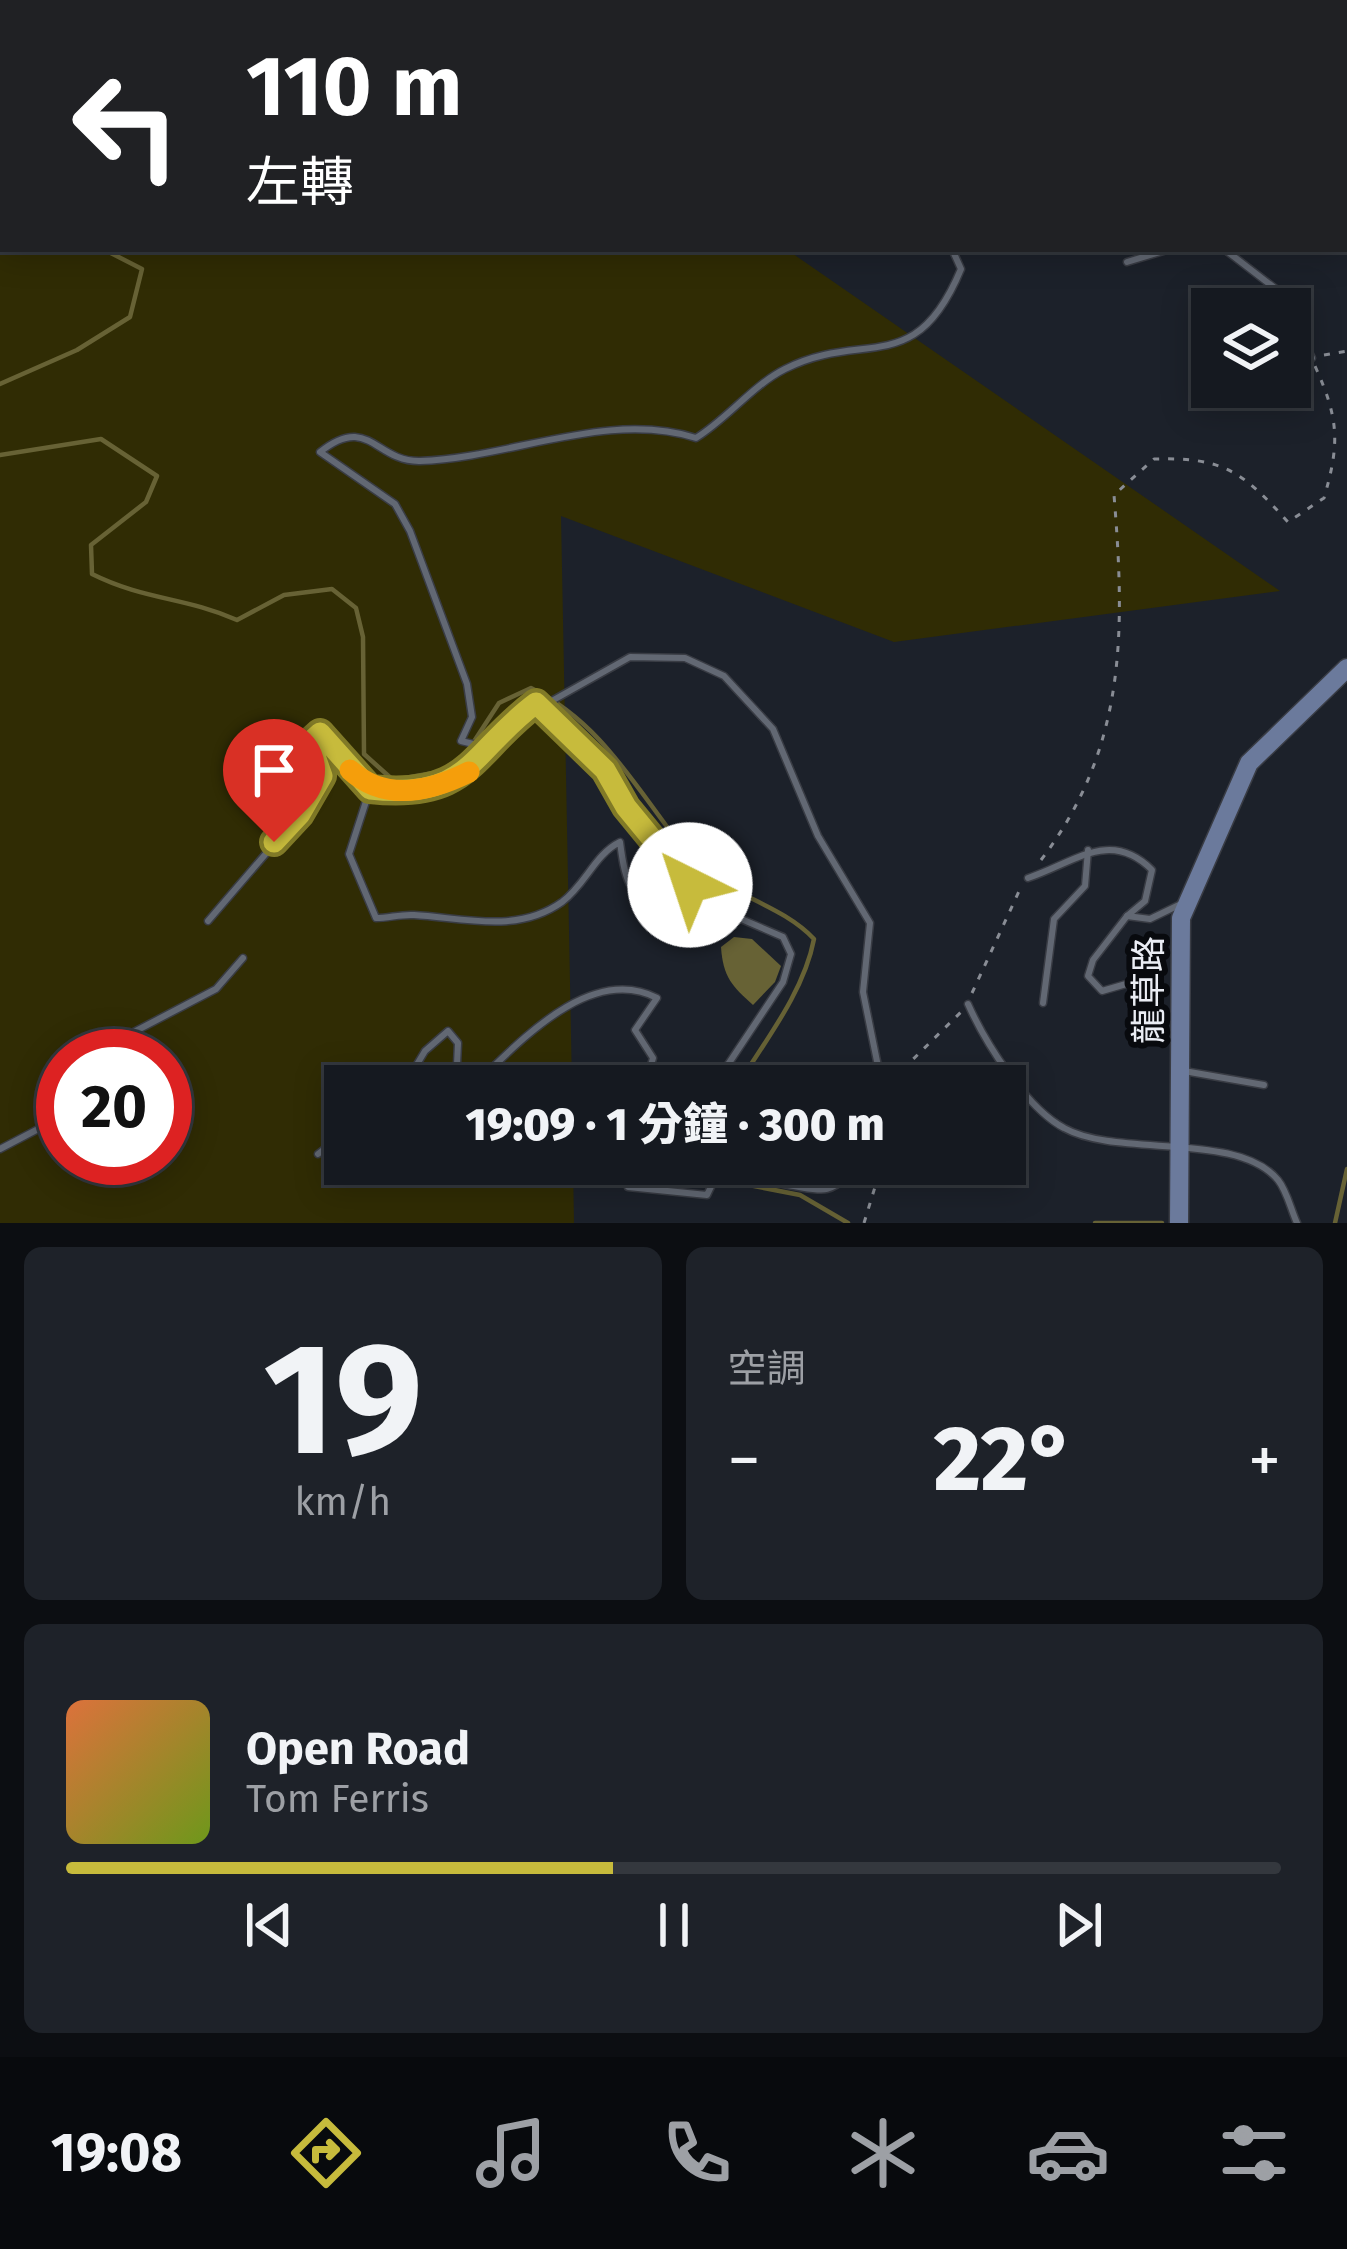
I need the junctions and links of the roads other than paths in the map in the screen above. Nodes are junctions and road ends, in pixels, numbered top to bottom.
1 (953, 252) edge
2 (1160, 252) edge
3 (1228, 252) edge
4 (1127, 262) dead end
5 (1275, 288) edge
6 (1347, 668) edge
7 (542, 707) junction
8 (490, 748) junction
9 (370, 789) junction
10 (1088, 850) junction
11 (1028, 878) road end
12 (690, 885) junction
13 (1184, 909) junction
14 (1126, 916) junction
15 (208, 921) dead end
16 (243, 958) dead end
17 (1133, 982) dead end
18 (968, 1004) road end
19 (1042, 1004) dead end
20 (140, 1029) edge
21 (417, 1065) edge
22 (457, 1065) edge
23 (498, 1065) edge
24 (651, 1065) edge
25 (728, 1065) edge
26 (880, 1065) edge
27 (1181, 1071) junction
28 (1264, 1085) dead end
29 (36, 1130) edge
30 (1180, 1148) junction
31 (0, 1149) edge
32 (324, 1149) edge
33 (318, 1154) dead end
34 (628, 1185) edge
35 (712, 1185) edge
36 (798, 1185) edge
37 (834, 1185) edge
38 (1179, 1223) edge
39 (1297, 1223) edge

1 - 8 lane
2 - 4 lane
3 - 5 lane
6 - 13 street, 龍草路
7 - 8 lane
7 - 12 lane
7 - 26 lane
8 - 9 lane
9 - 12 lane
9 - 15 lane
10 - 11 lane
10 - 14 lane
10 - 19 lane
12 - 25 lane
13 - 14 lane
13 - 27 street, 龍草路
14 - 17 lane
16 - 20 lane
18 - 30 lane
21 - 22 lane
23 - 24 lane
27 - 28 lane
27 - 30 street, 龍草路
29 - 31 lane
30 - 38 street, 龍草路
30 - 39 lane
32 - 33 lane
34 - 35 lane
36 - 37 lane

